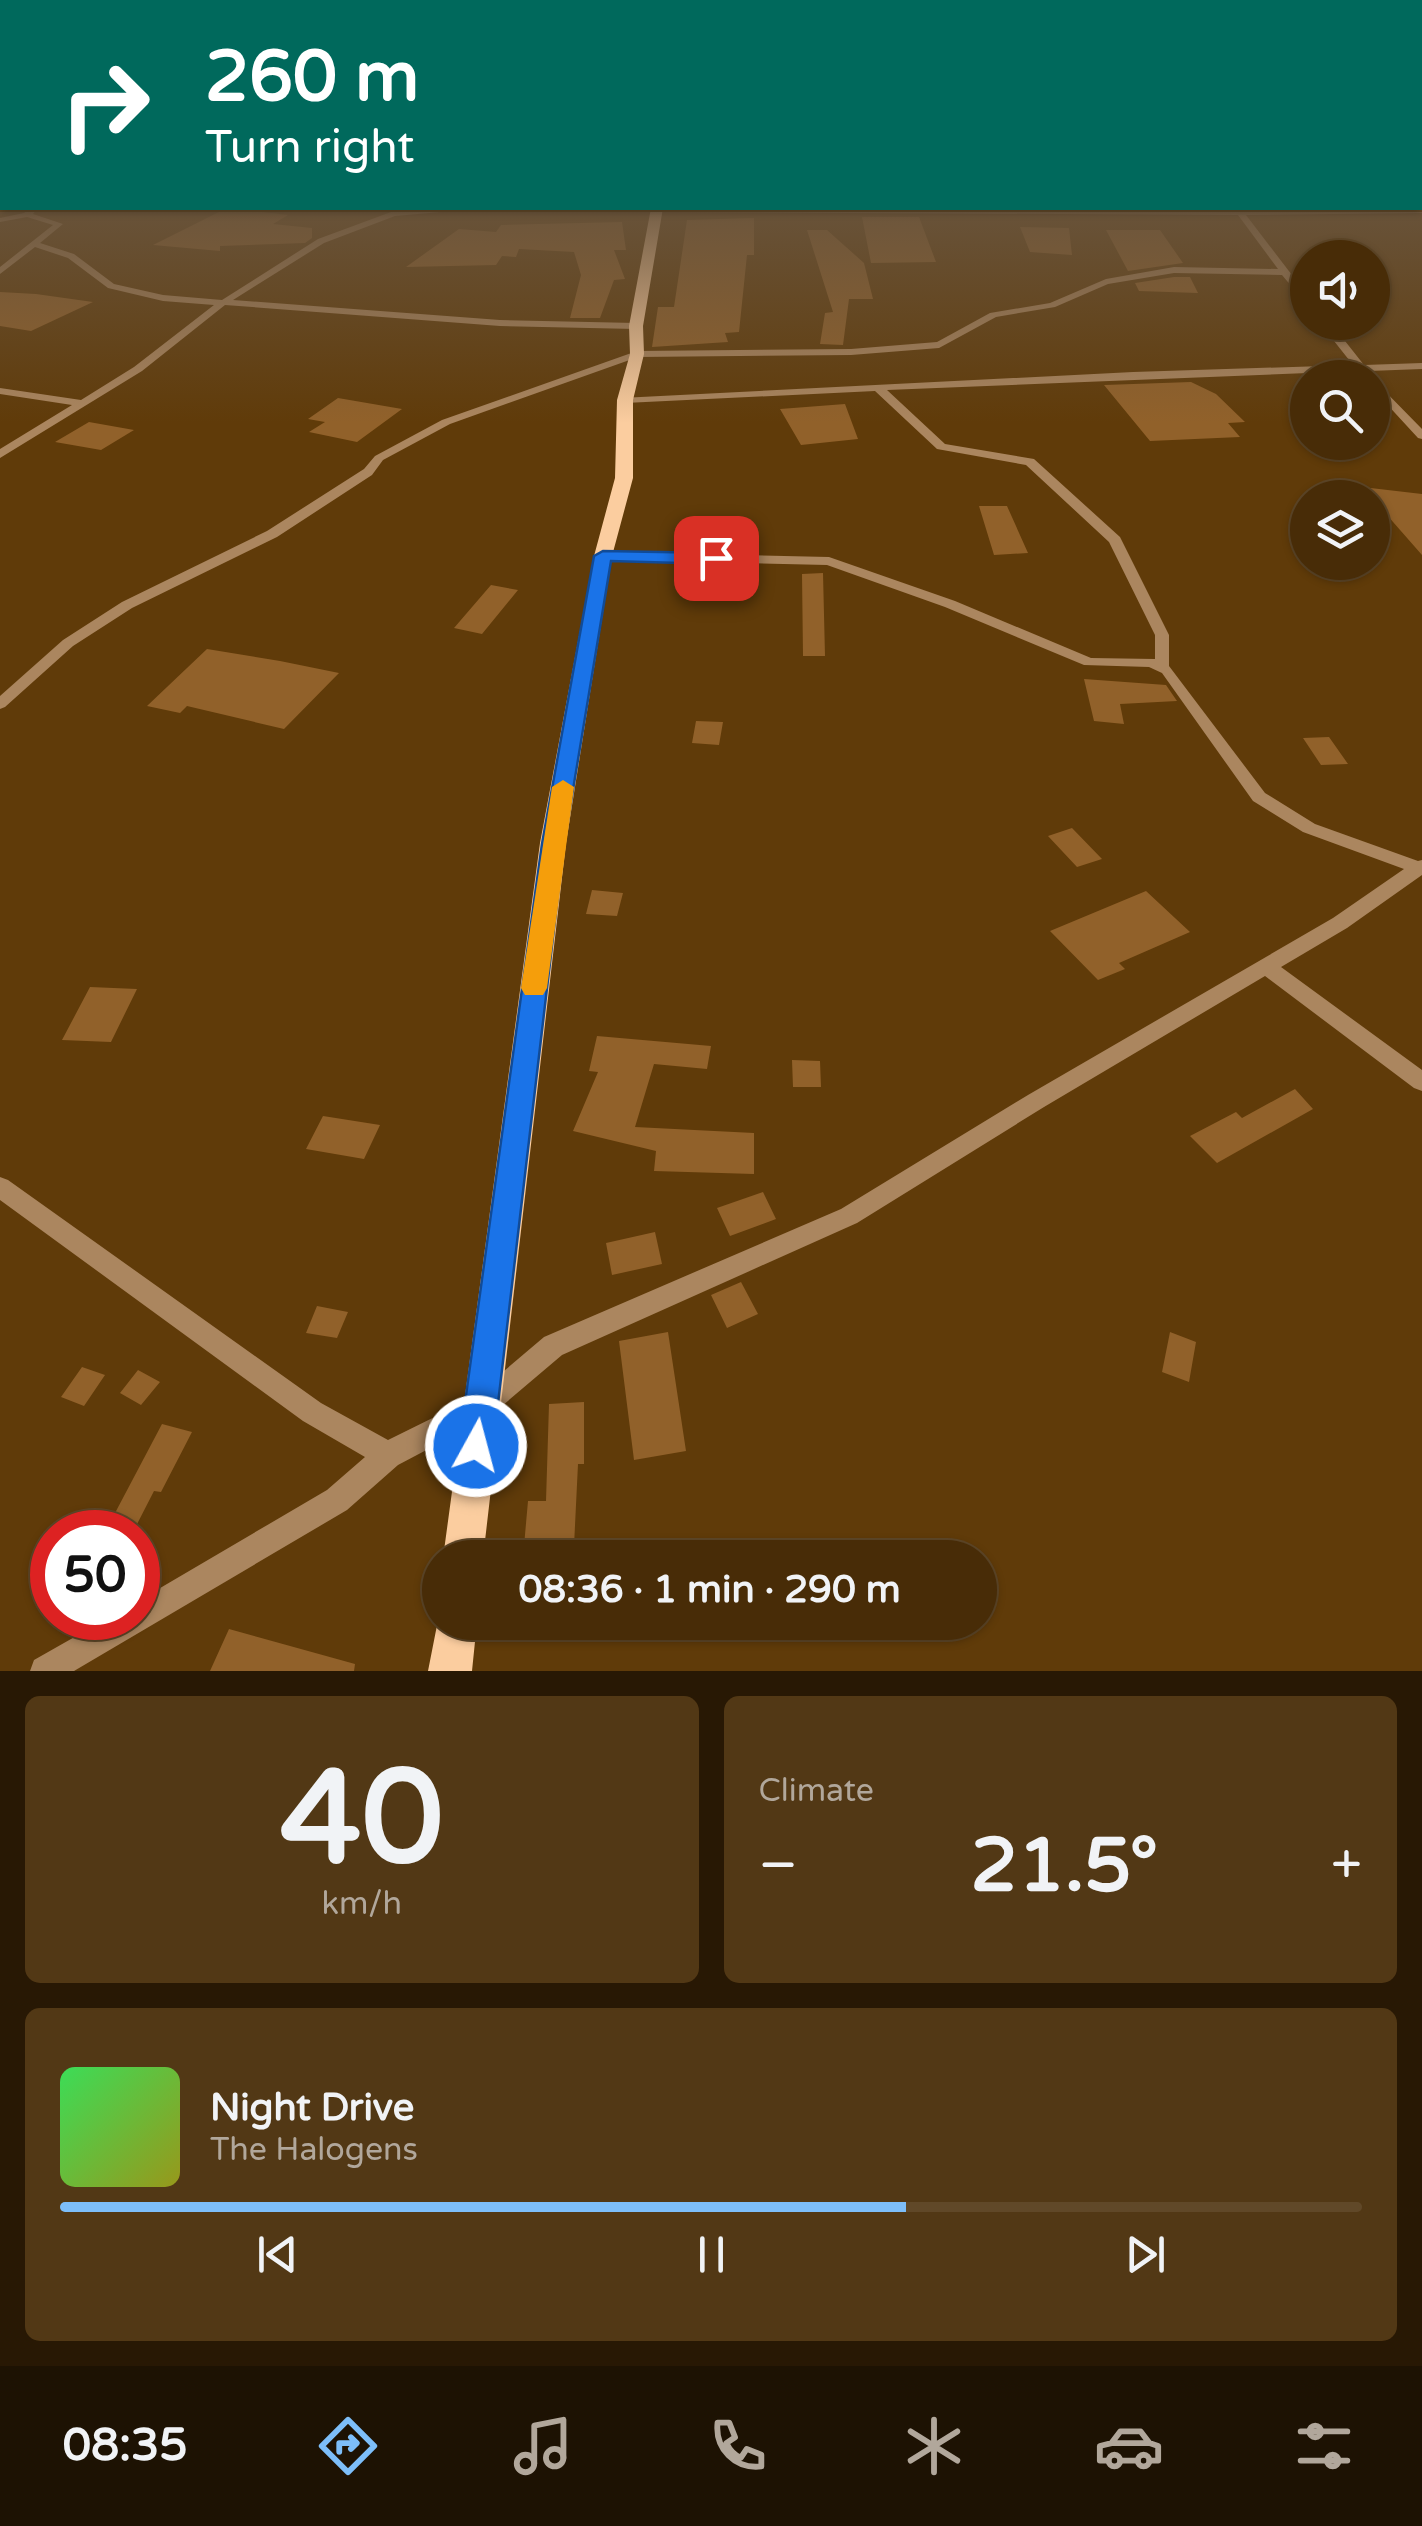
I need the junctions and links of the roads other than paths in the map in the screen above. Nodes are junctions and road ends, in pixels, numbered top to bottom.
1 (86, 267) edge
2 (279, 267) edge
3 (646, 267) edge
4 (1279, 267) edge
5 (1283, 272) junction
6 (1290, 280) edge
7 (220, 304) junction
8 (636, 326) junction
9 (1339, 340) edge
10 (636, 354) junction
11 (1355, 360) edge
12 (1422, 366) edge
13 (1290, 370) edge
14 (1390, 372) edge
15 (880, 390) junction
16 (0, 391) edge
17 (625, 400) junction
18 (1390, 400) edge
19 (82, 402) junction
20 (1422, 436) edge
21 (0, 454) edge
22 (603, 556) junction
23 (1162, 668) junction
24 (0, 704) edge
25 (1420, 867) edge
26 (1266, 966) junction
27 (1422, 1082) edge
28 (0, 1187) edge
29 (480, 1408) junction
30 (388, 1456) junction
31 (465, 1540) edge
32 (160, 1604) edge
33 (98, 1640) edge
34 (454, 1640) edge
35 (45, 1671) edge
36 (450, 1671) edge

1 - 7 street
2 - 7 street
3 - 8 main road
4 - 5 street
5 - 6 street
5 - 10 street
7 - 8 street
7 - 19 street
8 - 10 main road
9 - 11 street
10 - 17 main road
10 - 24 street
12 - 14 street
13 - 15 street
15 - 17 street
15 - 23 street
16 - 19 street
17 - 22 main road
18 - 20 street
19 - 21 street
22 - 23 street
22 - 29 main road
23 - 25 street
25 - 26 street
26 - 27 street
26 - 29 street
28 - 30 street
29 - 30 street
29 - 31 main road
30 - 32 street
33 - 35 street
34 - 36 main road

